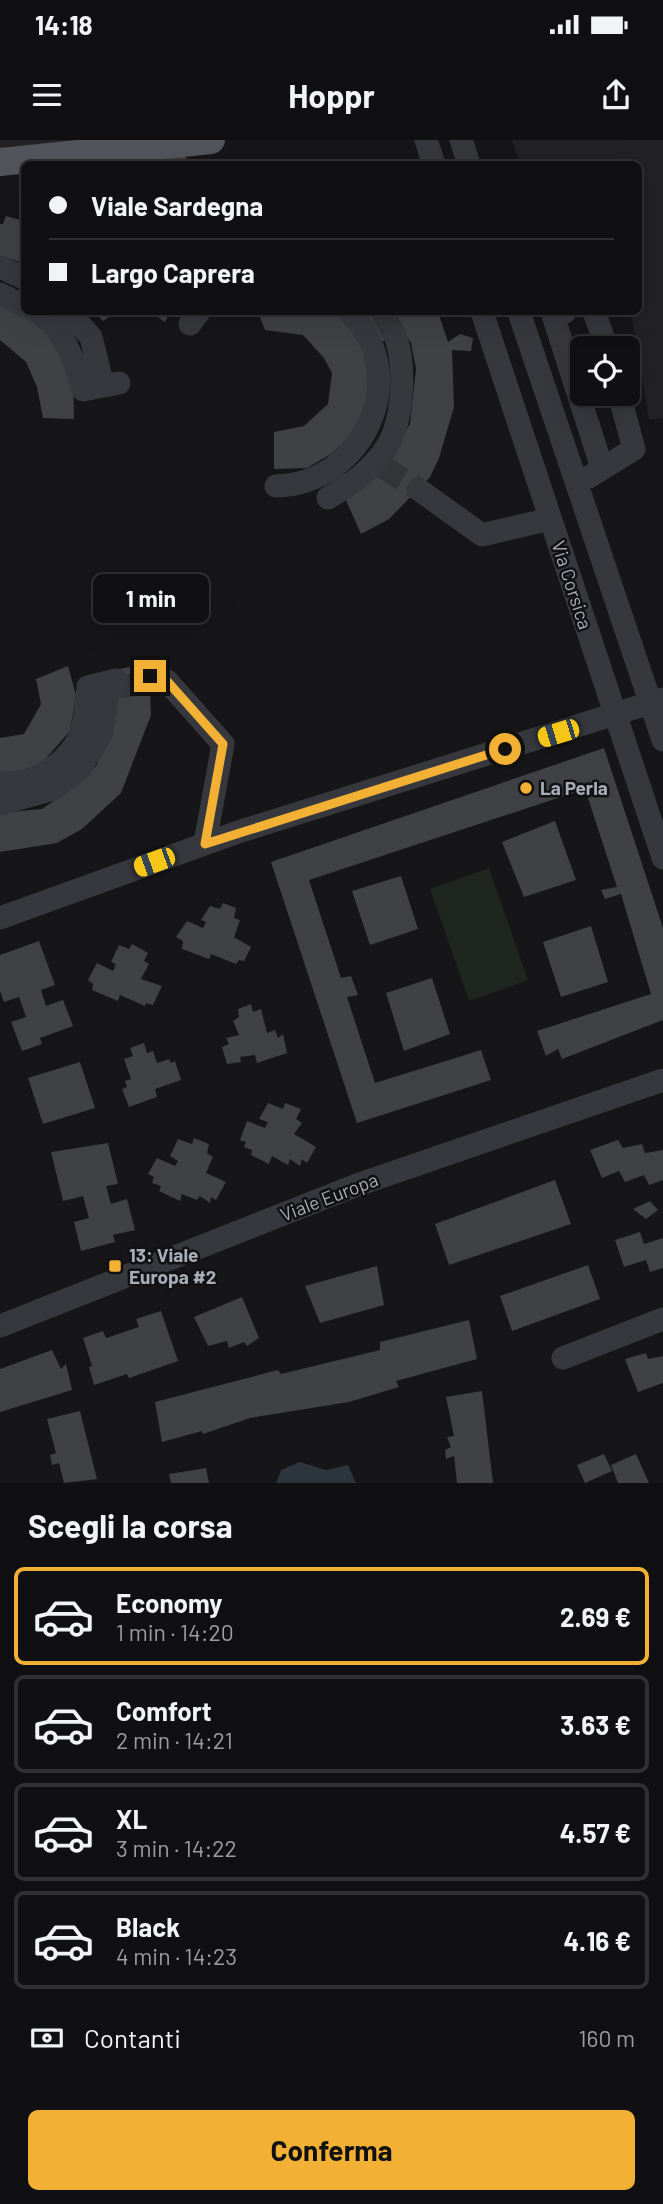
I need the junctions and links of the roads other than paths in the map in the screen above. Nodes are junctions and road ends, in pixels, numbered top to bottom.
1 (211, 140) edge
2 (426, 140) edge
3 (461, 140) edge
4 (10, 154) edge
5 (111, 158) edge
6 (433, 161) edge
7 (468, 161) edge
8 (0, 267) edge
9 (21, 277) edge
10 (0, 294) edge
11 (21, 304) edge
12 (55, 315) edge
13 (352, 315) edge
14 (483, 315) edge
15 (520, 315) edge
16 (553, 315) edge
17 (595, 315) edge
18 (395, 335) tunnel mouth
19 (603, 336) edge
20 (102, 386) dead end
21 (622, 406) edge
22 (355, 446) junction
23 (379, 464) junction
24 (602, 468) junction
25 (577, 484) junction
26 (276, 485) dead end
27 (418, 489) tunnel mouth
28 (328, 498) dead end
29 (550, 519) junction
30 (156, 680) dead end
31 (657, 701) edge
32 (615, 715) junction
33 (663, 740) edge
34 (0, 783) edge
35 (0, 804) edge
36 (205, 844) junction
37 (663, 858) edge
38 (0, 918) edge
39 (663, 1080) edge
40 (663, 1319) edge
41 (0, 1326) edge
42 (563, 1357) dead end

1 - 5 main road
2 - 6 street
3 - 7 street
4 - 5 main road
8 - 9 street
10 - 11 street
12 - 20 street
13 - 22 street
14 - 29 street, Via Corsica
15 - 25 street, Via Corsica
16 - 24 street
17 - 19 street
18 - 23 street
21 - 24 street
22 - 23 street
22 - 26 street
23 - 28 street
24 - 25 street
25 - 31 street, Via Corsica
27 - 29 street
29 - 32 street, Via Corsica
30 - 36 street
31 - 32 street
31 - 33 street, Via Corsica
32 - 36 street
32 - 37 street, Via Corsica
34 - 35 street
36 - 38 street
39 - 41 street, Viale Europa
40 - 42 street

